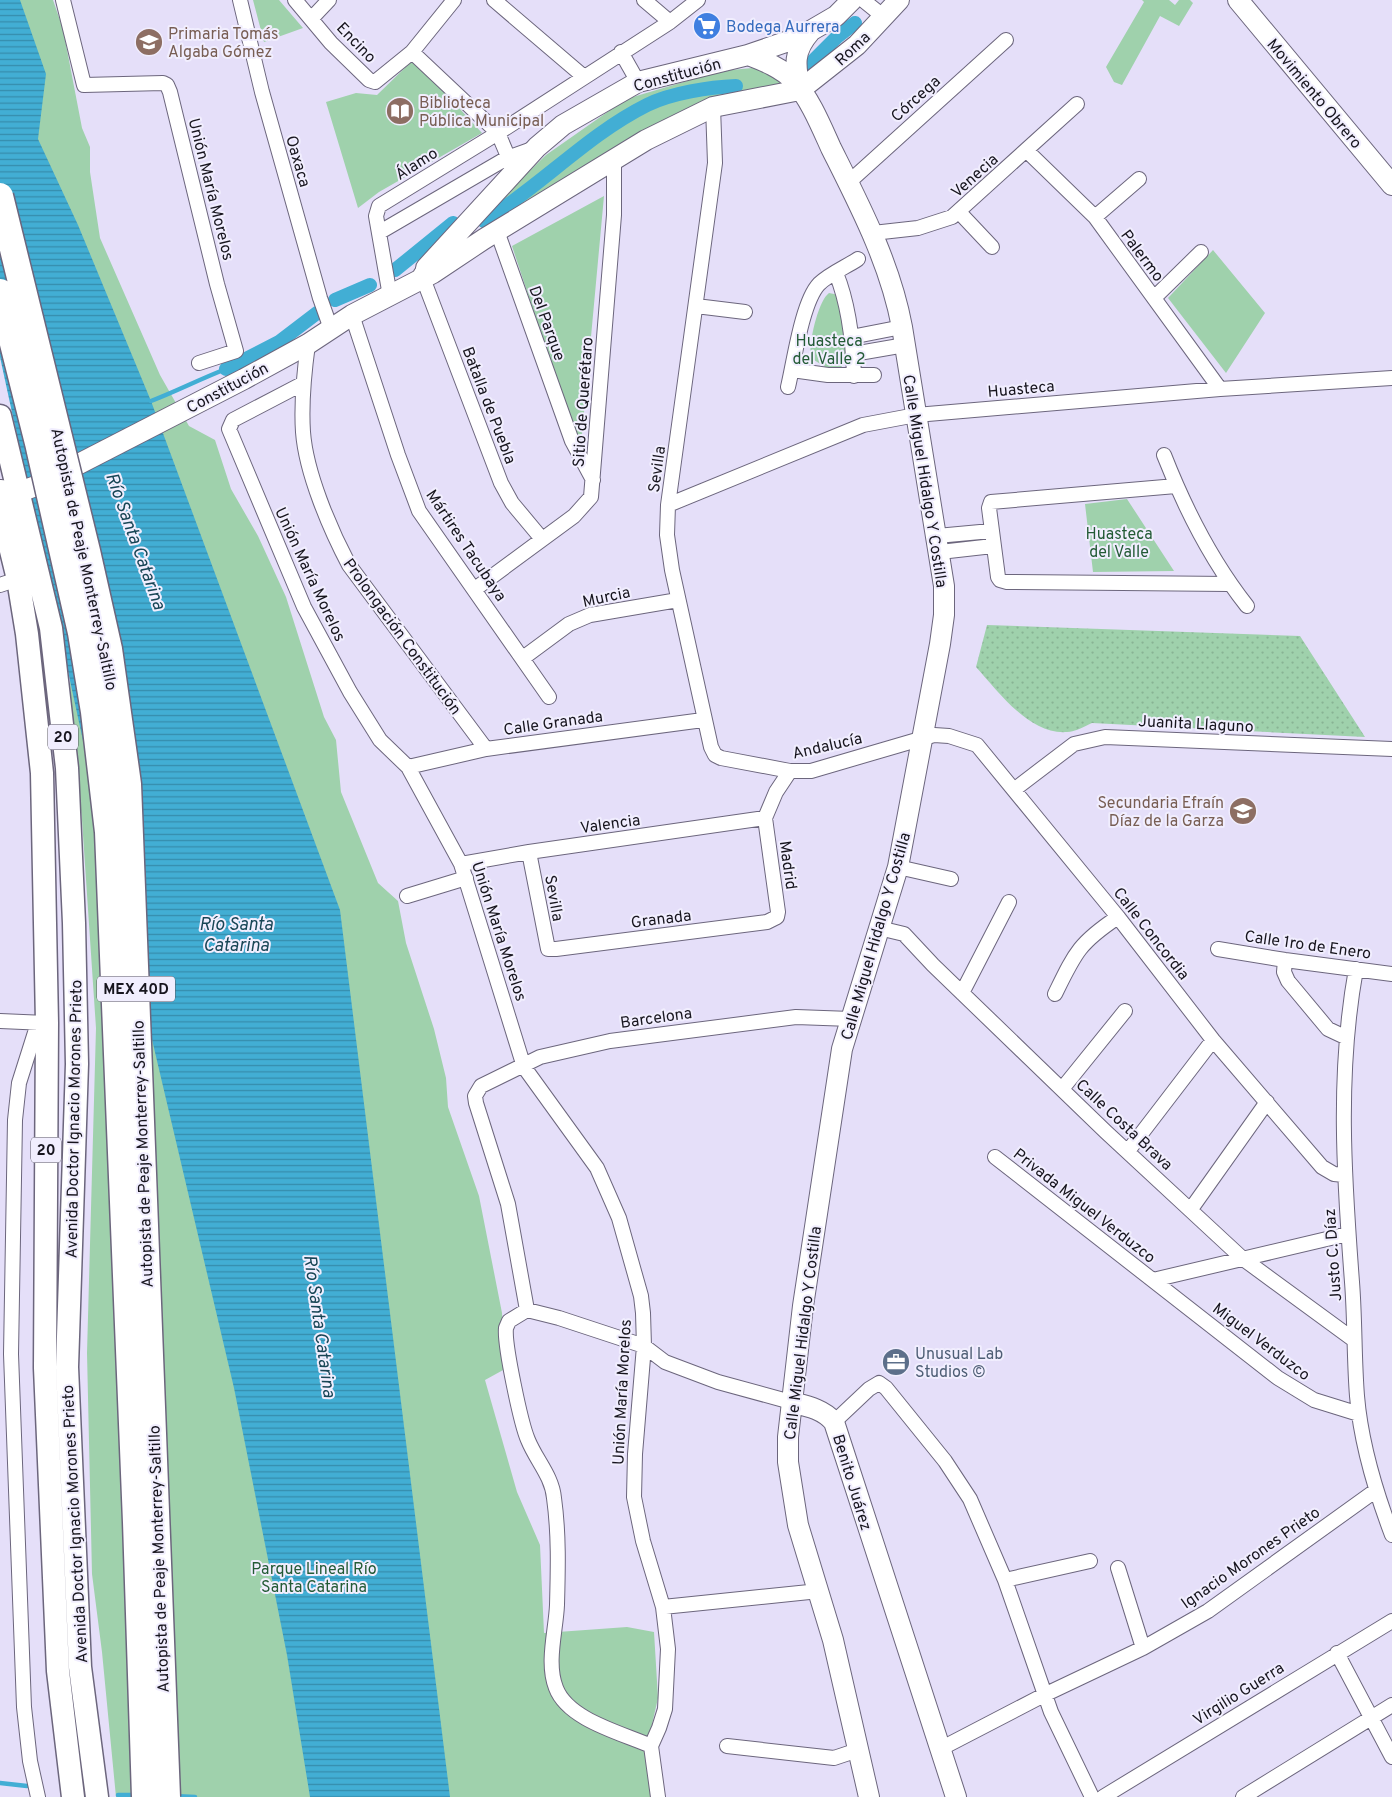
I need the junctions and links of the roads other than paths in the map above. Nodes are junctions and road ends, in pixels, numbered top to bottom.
1 (63, 0) edge
2 (240, 0) edge
3 (295, 0) edge
4 (329, 0) edge
5 (454, 0) edge
6 (494, 0) edge
7 (644, 0) edge
8 (698, 0) edge
9 (852, 0) edge
10 (863, 0) edge
11 (899, 0) edge
12 (1238, 0) edge
13 (884, 17) junction
14 (312, 18) junction
15 (670, 22) junction
16 (811, 31) junction
17 (1006, 40) dead end
18 (412, 52) junction
19 (621, 52) junction
20 (748, 56) junction
21 (583, 76) junction
22 (638, 82) junction
23 (800, 90) junction
24 (1077, 104) dead end
25 (712, 108) junction
26 (498, 133) junction
27 (1027, 151) junction
28 (614, 161) junction
29 (511, 165) junction
30 (1139, 179) dead end
31 (849, 182) junction
32 (1392, 185) edge
33 (0, 196) edge
34 (959, 212) junction
35 (1095, 217) junction
36 (474, 218) junction
37 (380, 232) junction
38 (873, 233) junction
39 (490, 235) junction
40 (992, 247) dead end
41 (1201, 252) dead end
42 (858, 259) dead end
43 (836, 273) junction
44 (420, 278) junction
45 (0, 292) edge
46 (390, 296) junction
47 (1154, 298) junction
48 (696, 306) junction
49 (745, 312) dead end
50 (352, 315) junction
51 (331, 329) junction
52 (903, 336) junction
53 (851, 337) junction
54 (308, 344) junction
55 (853, 354) junction
56 (199, 362) dead end
57 (792, 370) junction
58 (874, 375) dead end
59 (854, 376) junction
60 (1392, 378) edge
61 (302, 384) junction
62 (788, 387) dead end
63 (1220, 389) junction
64 (916, 415) junction
65 (0, 416) edge
66 (1164, 455) dead end
67 (593, 480) junction
68 (1176, 486) junction
69 (18, 489) edge
70 (668, 505) junction
71 (0, 506) edge
72 (991, 532) junction
73 (542, 539) junction
74 (938, 544) junction
75 (993, 546) junction
76 (9, 582) edge
77 (1229, 584) junction
78 (475, 589) junction
79 (678, 600) junction
80 (1247, 606) dead end
81 (523, 658) junction
82 (549, 697) dead end
83 (703, 720) junction
84 (923, 738) junction
85 (486, 749) junction
86 (1392, 749) edge
87 (408, 767) junction
88 (790, 771) junction
89 (1015, 789) junction
90 (765, 818) junction
91 (530, 852) junction
92 (461, 864) junction
93 (898, 867) junction
94 (466, 878) junction
95 (951, 880) dead end
96 (407, 896) dead end
97 (1009, 902) dead end
98 (777, 917) joint
99 (1118, 917) junction
100 (880, 928) junction
101 (548, 948) joint
102 (1218, 948) dead end
103 (1285, 960) junction
104 (1356, 969) junction
105 (1392, 974) edge
106 (962, 993) junction
107 (1055, 994) dead end
108 (1125, 1011) dead end
109 (851, 1018) junction
110 (0, 1021) edge
111 (43, 1023) junction
112 (1345, 1037) junction
113 (1213, 1040) junction
114 (524, 1067) junction
115 (1062, 1089) junction
116 (1267, 1102) junction
117 (1128, 1151) junction
118 (996, 1157) dead end
119 (1344, 1175) junction
120 (74, 1178) junction
121 (1191, 1209) junction
122 (1348, 1234) junction
123 (1242, 1258) junction
124 (1153, 1280) junction
125 (527, 1310) junction
126 (1354, 1340) junction
127 (644, 1346) junction
128 (6, 1354) edge
129 (791, 1402) junction
130 (1359, 1414) junction
131 (834, 1422) junction
132 (1375, 1490) junction
133 (1392, 1535) edge
134 (1090, 1562) dead end
135 (1118, 1568) dead end
136 (1005, 1580) junction
137 (819, 1591) junction
138 (662, 1607) junction
139 (1392, 1621) edge
140 (1143, 1648) junction
141 (1337, 1653) junction
142 (1044, 1695) junction
143 (1392, 1705) edge
144 (1372, 1718) junction
145 (651, 1746) junction
146 (727, 1746) dead end
147 (940, 1749) junction
148 (858, 1750) junction
149 (1392, 1757) edge
150 (38, 1797) edge
151 (73, 1797) edge
152 (97, 1797) edge
153 (145, 1797) edge
154 (167, 1797) edge
155 (658, 1797) edge
156 (869, 1797) edge
157 (956, 1797) edge
158 (1092, 1797) edge
159 (1103, 1797) edge
160 (1243, 1797) edge

1 - 56 street, Unión María Morelos
2 - 51 street, Oaxaca
3 - 14 street, Encino
4 - 14 street
5 - 18 street
6 - 21 street
7 - 15 street
8 - 15 street, Álamo
9 - 16 street, Constitución
10 - 13 street
11 - 13 street, Roma
12 - 32 street, Movimiento Obrero
13 - 23 street, Roma
14 - 18 street, Encino
15 - 19 street, Álamo
16 - 20 street, Constitución
16 - 23 street
17 - 31 street, Córcega
18 - 26 street
19 - 21 street, Álamo
19 - 22 street
20 - 22 street, Constitución
20 - 23 street
21 - 26 street, Álamo
22 - 29 street, Constitución
23 - 25 street, Constitución
23 - 31 street, Calle Miguel Hidalgo Y Costilla
24 - 27 street, Venecia
25 - 28 street, Constitución
25 - 48 street, Sevilla
26 - 29 street
26 - 37 street, Álamo
27 - 34 street, Venecia
27 - 35 street, Palermo
28 - 39 street, Constitución
28 - 67 street, Sitio de Querétaro
29 - 36 street, Constitución
29 - 37 street
30 - 35 street
31 - 38 street, Calle Miguel Hidalgo Y Costilla
33 - 154 highway, Autopista de Peaje Monterrey-Saltillo / MEX 40D, bridge
34 - 38 street, Venecia
34 - 40 street
35 - 47 street, Palermo
36 - 39 street
36 - 44 street, Constitución
37 - 46 street, Álamo
38 - 52 street, Calle Miguel Hidalgo Y Costilla
39 - 44 street, Constitución
39 - 67 street, Del Parque
41 - 47 street
42 - 43 street
43 - 53 street
43 - 57 street
44 - 46 street, Constitución
44 - 73 street, Batalla de Puebla
45 - 153 highway, Autopista de Peaje Monterrey-Saltillo / MEX 40D, bridge
46 - 50 street, Constitución
47 - 63 street, Palermo
48 - 49 street
48 - 70 street, Sevilla
50 - 51 street, Constitución
50 - 78 street, Mártires Tacubaya
51 - 54 street, Constitución
52 - 53 street
52 - 55 street
52 - 64 street, Calle Miguel Hidalgo Y Costilla
53 - 55 street
54 - 61 street, Prolongación Constitución
54 - 69 street, Constitución, bridge
55 - 59 street
57 - 59 street
57 - 62 street
58 - 59 street
60 - 63 street, Huasteca
61 - 85 street, Prolongación Constitución
61 - 87 street, Unión María Morelos
63 - 64 street, Huasteca
64 - 70 street, Huasteca
64 - 74 street, Calle Miguel Hidalgo Y Costilla
65 - 69 main road, Avenida Doctor Ignacio Morones Prieto / 20
66 - 68 street
67 - 73 street, Sitio de Querétaro
68 - 72 street
68 - 77 street
69 - 120 main road, Avenida Doctor Ignacio Morones Prieto / 20
70 - 79 street, Sevilla
71 - 76 main road, Avenida Doctor Ignacio Morones Prieto / 20
72 - 74 street
72 - 75 street
73 - 78 street, Sitio de Querétaro
74 - 75 street
74 - 84 street, Calle Miguel Hidalgo Y Costilla
75 - 77 street
76 - 111 main road, Avenida Doctor Ignacio Morones Prieto / 20
77 - 80 street
78 - 81 street, Mártires Tacubaya
79 - 81 street, Murcia
79 - 83 street, Sevilla
81 - 82 street, Mártires Tacubaya
83 - 85 street, Calle Granada
83 - 88 street, Sevilla
84 - 88 street, Andalucía
84 - 89 street, Calle Concordia
84 - 93 street, Calle Miguel Hidalgo Y Costilla
85 - 87 street, Calle Granada
86 - 89 street, Juanita Llaguno
87 - 92 street, Unión María Morelos
88 - 90 street, Andalucía
89 - 99 street, Calle Concordia
90 - 91 street, Valencia
90 - 98 street, Madrid
91 - 92 street, Valencia
91 - 101 street, Sevilla
92 - 94 street, Unión María Morelos
93 - 95 street
93 - 100 street, Calle Miguel Hidalgo Y Costilla
94 - 96 street
94 - 114 street, Unión María Morelos
97 - 106 street
98 - 101 street, Granada
99 - 107 street
99 - 113 street, Calle Concordia
100 - 106 street, Calle Costa Brava
100 - 109 street, Calle Miguel Hidalgo Y Costilla
102 - 103 street, Calle 1ro de Enero
103 - 104 street, Calle 1ro de Enero
103 - 112 street
104 - 105 street, Calle 1ro de Enero
104 - 112 street, Justo C. Díaz
106 - 115 street, Calle Costa Brava
108 - 115 street
109 - 114 street, Barcelona
109 - 129 street, Calle Miguel Hidalgo Y Costilla
110 - 111 street
111 - 120 main road
111 - 128 street
111 - 151 main road, Avenida Doctor Ignacio Morones Prieto / 20
112 - 119 street, Justo C. Díaz
113 - 116 street, Calle Concordia
113 - 117 street
114 - 125 street, Barcelona
114 - 127 street, Unión María Morelos
115 - 117 street, Calle Costa Brava
116 - 119 street, Calle Concordia
116 - 121 street
117 - 121 street, Calle Costa Brava
118 - 124 street, Privada Miguel Verduzco
119 - 122 street, Justo C. Díaz
120 - 152 main road, Avenida Doctor Ignacio Morones Prieto / 20
121 - 123 street, Calle Costa Brava
122 - 123 street
122 - 126 street, Justo C. Díaz
123 - 124 street
123 - 126 street, Calle Costa Brava
124 - 130 street, Miguel Verduzco
125 - 127 street, Benito Juárez
125 - 145 street
126 - 130 street, Justo C. Díaz
127 - 129 street, Benito Juárez
127 - 138 street, Unión María Morelos
128 - 150 street
129 - 131 street, Benito Juárez
129 - 137 street, Calle Miguel Hidalgo Y Costilla
130 - 132 street, Justo C. Díaz
131 - 136 street
131 - 147 street, Benito Juárez
132 - 133 street, Justo C. Díaz
132 - 140 street, Ignacio Morones Prieto
134 - 136 street
135 - 140 street
136 - 142 street
137 - 138 street
137 - 148 street, Calle Miguel Hidalgo Y Costilla
138 - 145 street, Unión María Morelos
139 - 141 street, Virgilio Guerra
140 - 142 street, Ignacio Morones Prieto
141 - 144 street
141 - 159 street, Virgilio Guerra
142 - 147 street, Ignacio Morones Prieto
142 - 158 street
143 - 144 street
144 - 149 street
144 - 160 street
145 - 155 street
146 - 148 street
147 - 157 street, Benito Juárez
148 - 156 street, Calle Miguel Hidalgo Y Costilla

